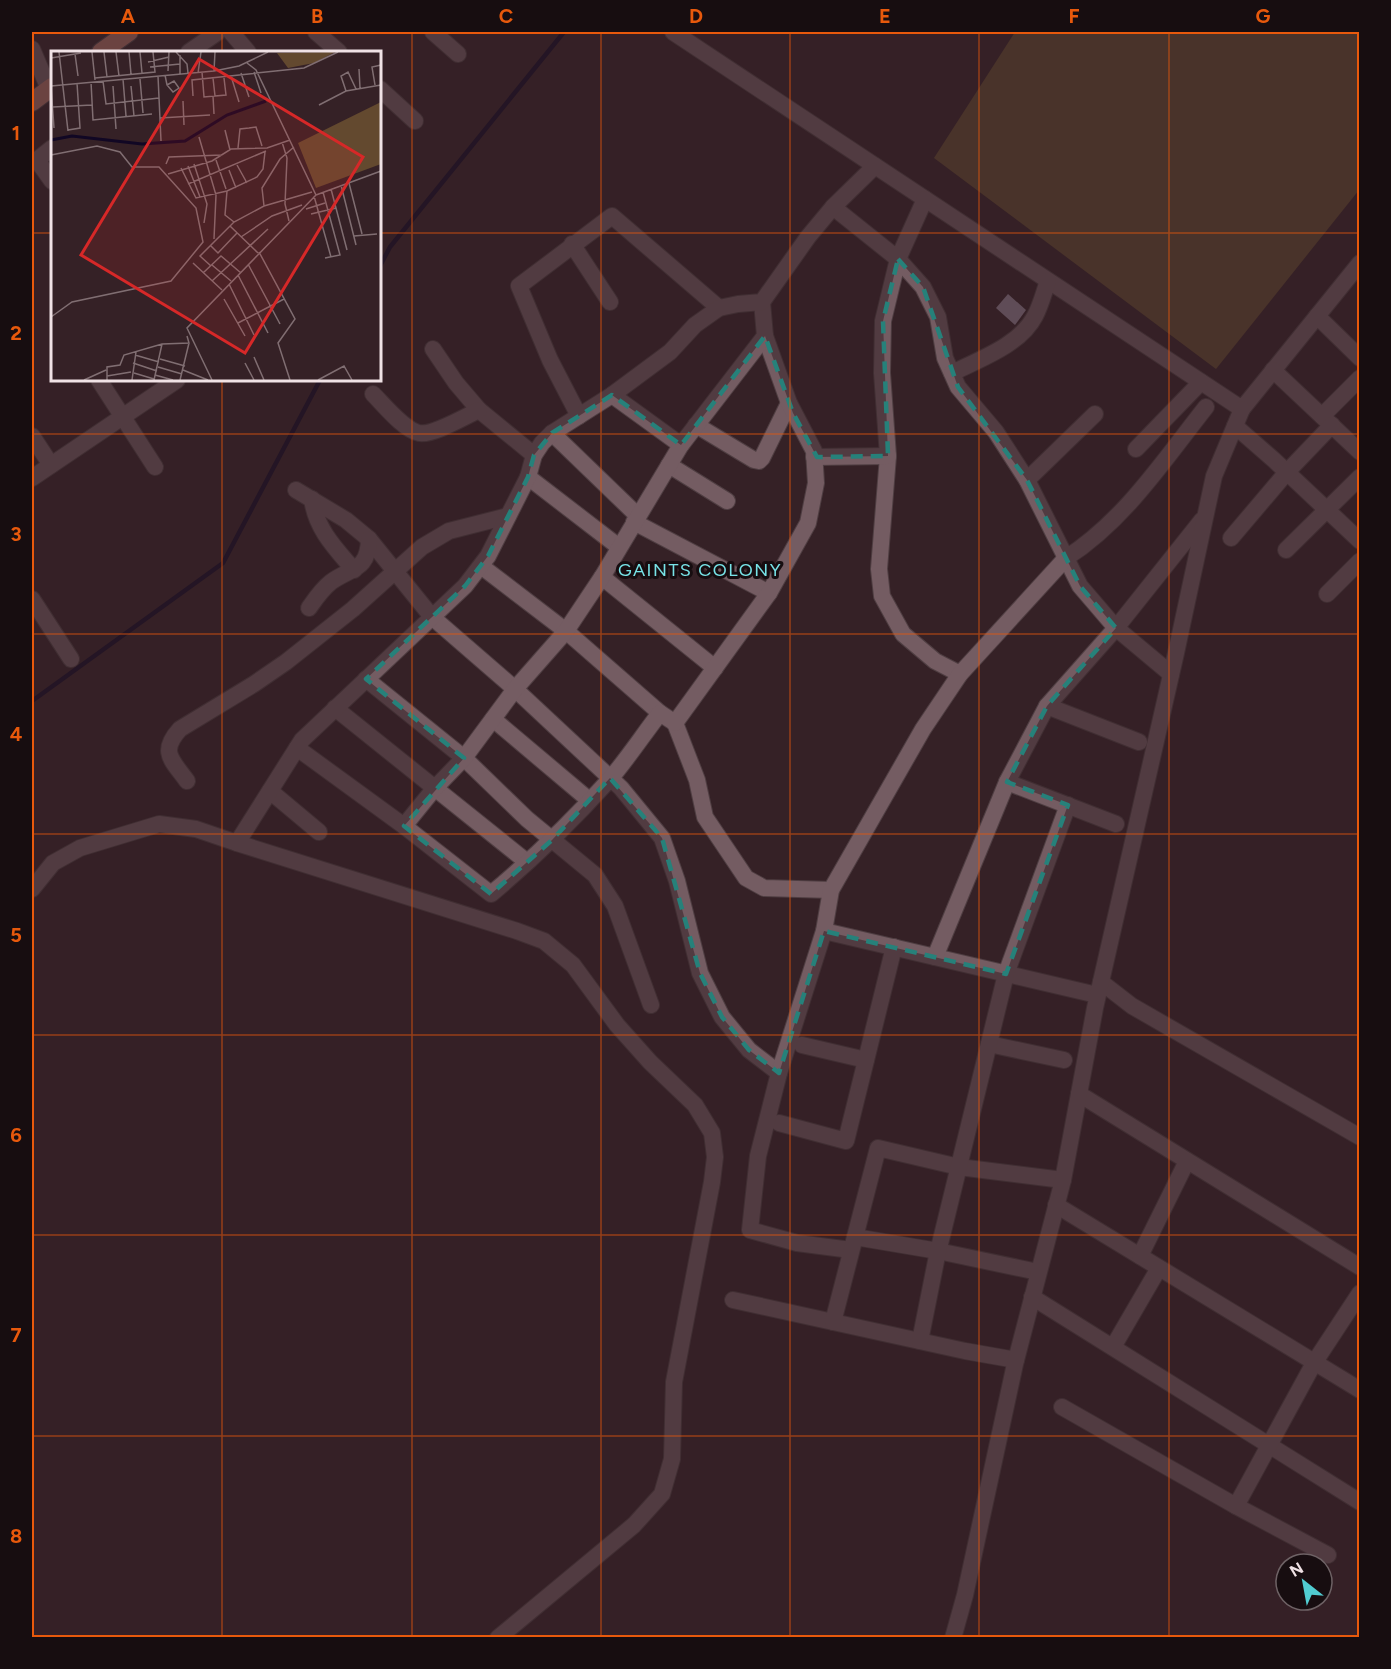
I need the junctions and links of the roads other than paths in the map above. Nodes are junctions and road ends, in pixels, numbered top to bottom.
1 (129, 32) edge
2 (218, 32) edge
3 (231, 32) edge
4 (316, 32) edge
5 (433, 32) edge
6 (673, 32) edge
7 (32, 49) edge
8 (101, 51) edge
9 (190, 51) edge
10 (247, 51) edge
11 (338, 51) edge
12 (458, 54) dead end
13 (51, 88) edge
14 (381, 90) edge
15 (32, 102) edge
16 (415, 121) dead end
17 (51, 149) edge
18 (875, 166) junction
19 (51, 180) edge
20 (925, 199) junction
21 (833, 207) junction
22 (572, 244) junction
23 (898, 259) junction
24 (1359, 263) edge
25 (1048, 281) junction
26 (610, 302) dead end
27 (762, 302) junction
28 (719, 308) junction
29 (1317, 316) junction
30 (765, 336) junction
31 (433, 349) dead end
32 (1359, 358) edge
33 (1273, 370) junction
34 (952, 373) junction
35 (1359, 378) edge
36 (100, 381) edge
37 (176, 381) edge
38 (1201, 382) junction
39 (373, 394) dead end
40 (612, 395) junction
41 (789, 403) junction
42 (1206, 407) dead end
43 (1242, 409) junction
44 (479, 410) junction
45 (1095, 414) dead end
46 (123, 416) junction
47 (579, 416) junction
48 (1327, 421) junction
49 (696, 424) junction
50 (1234, 426) junction
51 (552, 433) junction
52 (32, 436) edge
53 (681, 445) junction
54 (1358, 447) edge
55 (1136, 449) dead end
56 (534, 455) junction
57 (888, 456) junction
58 (814, 457) junction
59 (51, 465) junction
60 (669, 465) junction
61 (155, 467) dead end
62 (1287, 472) junction
63 (528, 477) junction
64 (1359, 477) edge
65 (32, 478) edge
66 (1027, 480) junction
67 (296, 490) dead end
68 (312, 499) junction
69 (727, 501) dead end
70 (1327, 510) junction
71 (508, 516) junction
72 (1205, 517) junction
73 (636, 519) junction
74 (1231, 538) dead end
75 (369, 539) junction
76 (1359, 541) edge
77 (619, 547) junction
78 (1286, 550) dead end
79 (1066, 558) junction
80 (1359, 561) edge
81 (481, 566) junction
82 (354, 570) junction
83 (395, 571) junction
84 (602, 577) junction
85 (769, 593) junction
86 (1327, 594) dead end
87 (32, 599) edge
88 (309, 608) dead end
89 (432, 617) junction
90 (1116, 628) junction
91 (566, 631) junction
92 (71, 659) dead end
93 (715, 668) junction
94 (960, 674) junction
95 (1171, 674) junction
96 (366, 679) junction
97 (515, 689) junction
98 (1047, 706) junction
99 (335, 708) junction
100 (660, 713) junction
101 (493, 719) junction
102 (675, 723) junction
103 (1139, 742) dead end
104 (297, 748) junction
105 (464, 758) junction
106 (610, 778) junction
107 (187, 781) dead end
108 (1007, 782) junction
109 (434, 789) junction
110 (270, 792) junction
111 (590, 800) junction
112 (1068, 806) junction
113 (1116, 824) dead end
114 (404, 826) junction
115 (318, 832) dead end
116 (552, 840) junction
117 (237, 843) junction
118 (527, 862) junction
119 (32, 889) edge
120 (831, 890) junction
121 (824, 931) junction
122 (894, 947) junction
123 (935, 957) junction
124 (1006, 974) junction
125 (1099, 989) junction
126 (651, 1005) dead end
127 (989, 1044) junction
128 (802, 1045) dead end
129 (866, 1059) junction
130 (1064, 1060) dead end
131 (779, 1073) junction
132 (1079, 1094) junction
133 (779, 1123) dead end
134 (1359, 1137) edge
135 (1187, 1161) junction
136 (959, 1167) junction
137 (1063, 1179) junction
138 (1056, 1205) junction
139 (853, 1244) junction
140 (938, 1251) junction
141 (1140, 1256) junction
142 (1359, 1267) edge
143 (1159, 1268) junction
144 (1038, 1272) junction
145 (1359, 1293) edge
146 (1032, 1297) junction
147 (733, 1300) dead end
148 (833, 1322) junction
149 (920, 1341) junction
150 (1113, 1347) junction
151 (1016, 1360) junction
152 (1314, 1363) junction
153 (1359, 1390) edge
154 (1062, 1407) dead end
155 (1268, 1444) junction
156 (1359, 1502) edge
157 (1236, 1506) junction
158 (1322, 1552) edge
159 (498, 1638) edge
160 (953, 1638) edge

1 - 8 main road
2 - 9 street
3 - 10 street
4 - 11 street
5 - 12 street
6 - 18 street
7 - 13 street
13 - 15 main road
14 - 16 street
17 - 19 street
18 - 20 street
18 - 21 street
20 - 23 street
20 - 25 street
21 - 23 street
21 - 27 street
22 - 26 street
22 - 28 street
22 - 47 street
23 - 34 street
23 - 57 street
24 - 29 street
25 - 34 street
25 - 38 street
27 - 28 street
27 - 30 street
28 - 40 street
29 - 32 street
29 - 33 street
30 - 41 street
30 - 49 street
31 - 44 street
33 - 43 street
33 - 48 street
34 - 66 street
35 - 48 street
36 - 46 street
37 - 46 street
38 - 43 street
38 - 55 street
39 - 44 street
40 - 47 street
40 - 53 street
41 - 49 street
41 - 58 street
42 - 79 street
43 - 50 street
44 - 56 street
45 - 66 street
46 - 59 street
46 - 61 street
47 - 51 street
48 - 54 street
48 - 62 street
49 - 53 street
50 - 62 street
50 - 72 street
51 - 56 street
51 - 73 street
52 - 59 street
53 - 60 street
56 - 63 street
57 - 58 street
57 - 94 street
58 - 85 street
59 - 65 street
60 - 69 street
60 - 73 street
62 - 70 street
62 - 74 street
63 - 71 street
63 - 77 street
64 - 70 street
66 - 79 street
67 - 68 street
68 - 75 street
68 - 82 street
70 - 76 street
70 - 78 street
71 - 81 street
71 - 83 street
72 - 90 street
72 - 95 street
73 - 77 street
73 - 85 street
75 - 82 street
75 - 83 street
77 - 84 street
79 - 90 street
79 - 94 street
80 - 86 street
81 - 89 street
81 - 91 street
82 - 88 street
83 - 89 street
83 - 107 street
84 - 91 street
84 - 93 street
85 - 93 street
87 - 92 street
89 - 96 street
89 - 97 street
90 - 95 street
90 - 98 street
91 - 97 street
91 - 100 street
93 - 102 street
94 - 120 street
95 - 125 street
96 - 99 street
96 - 105 street
97 - 101 street
97 - 106 street
98 - 103 street
98 - 108 street
99 - 104 street
99 - 109 street
100 - 102 street
100 - 106 street
101 - 105 street
101 - 111 street
102 - 120 street
104 - 110 street
104 - 114 street
105 - 109 street
105 - 116 street
106 - 111 street
106 - 131 street
108 - 112 street
108 - 123 street
109 - 114 street
109 - 118 street
110 - 115 street
110 - 117 street
111 - 116 street
112 - 113 street
112 - 124 street
114 - 118 street
116 - 118 street
116 - 126 street
117 - 119 street
117 - 159 street
120 - 121 street
121 - 122 street
121 - 131 street
122 - 123 street
122 - 129 street
123 - 124 street
124 - 125 street
124 - 127 street
125 - 132 street
125 - 134 street
127 - 130 street
127 - 136 street
128 - 129 street
129 - 133 street
131 - 139 street
132 - 135 street
132 - 137 street
135 - 141 street
135 - 142 street
136 - 137 street
136 - 139 street
136 - 140 street
137 - 138 street
138 - 141 street
138 - 144 street
139 - 140 street
139 - 148 street
140 - 144 street
140 - 149 street
141 - 143 street
143 - 150 street
143 - 152 street
144 - 146 street
145 - 152 street
146 - 150 street
146 - 151 street
147 - 148 street
148 - 149 street
149 - 151 street
150 - 155 street
151 - 160 street
152 - 153 street
152 - 155 street
154 - 157 street
155 - 156 street
155 - 157 street
157 - 158 street

